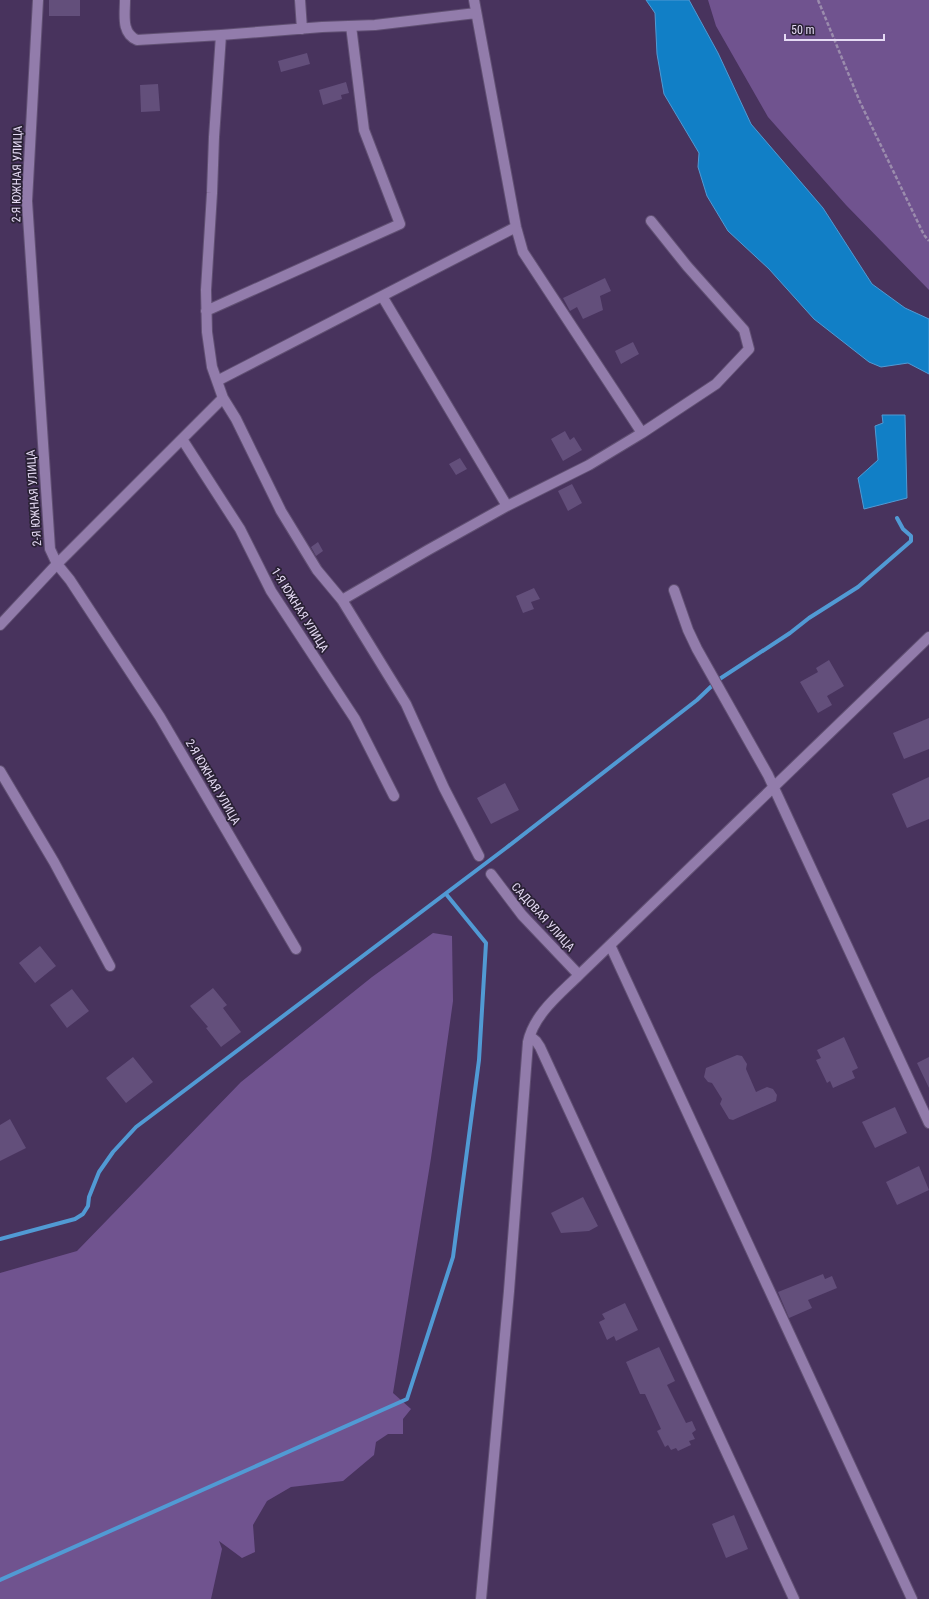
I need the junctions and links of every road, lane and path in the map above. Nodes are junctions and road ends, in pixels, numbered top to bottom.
1 (38, 0) edge
2 (125, 0) edge
3 (300, 0) edge
4 (474, 0) edge
5 (818, 0) edge
6 (476, 13) junction
7 (351, 26) junction
8 (302, 29) junction
9 (221, 35) junction
10 (651, 221) dead end
11 (516, 227) junction
12 (929, 241) edge
13 (382, 296) junction
14 (206, 311) junction
15 (217, 381) junction
16 (223, 398) junction
17 (642, 433) junction
18 (182, 439) junction
19 (506, 506) junction
20 (57, 564) junction
21 (674, 590) dead end
22 (342, 600) junction
23 (0, 625) edge
24 (929, 637) edge
25 (0, 771) edge
26 (773, 787) junction
27 (394, 796) dead end
28 (479, 856) dead end
29 (491, 874) dead end
30 (610, 945) junction
31 (296, 950) dead end
32 (110, 966) dead end
33 (579, 975) junction
34 (530, 1036) junction
35 (929, 1123) edge
36 (481, 1599) edge
37 (794, 1599) edge
38 (912, 1599) edge

1 - 20 street, 2-Я ЮЖНАЯ УЛИЦА
2 - 9 street
3 - 8 street
4 - 6 street
5 - 12 path
6 - 7 street
6 - 11 street
7 - 8 street
7 - 14 street
8 - 9 street
9 - 14 street
10 - 17 street
11 - 13 street
11 - 17 street
13 - 15 street
13 - 19 street
14 - 15 street
15 - 16 street
16 - 18 street
16 - 22 street
17 - 19 street
18 - 20 street
18 - 27 street, 1-Я ЮЖНАЯ УЛИЦА
19 - 22 street
20 - 23 street
20 - 31 street, 2-Я ЮЖНАЯ УЛИЦА
21 - 26 street
22 - 28 street
24 - 26 street
25 - 32 street
26 - 30 street
26 - 35 street
29 - 33 street, САДОВАЯ УЛИЦА
30 - 33 street
30 - 38 street
33 - 34 street
34 - 36 street
34 - 37 street

